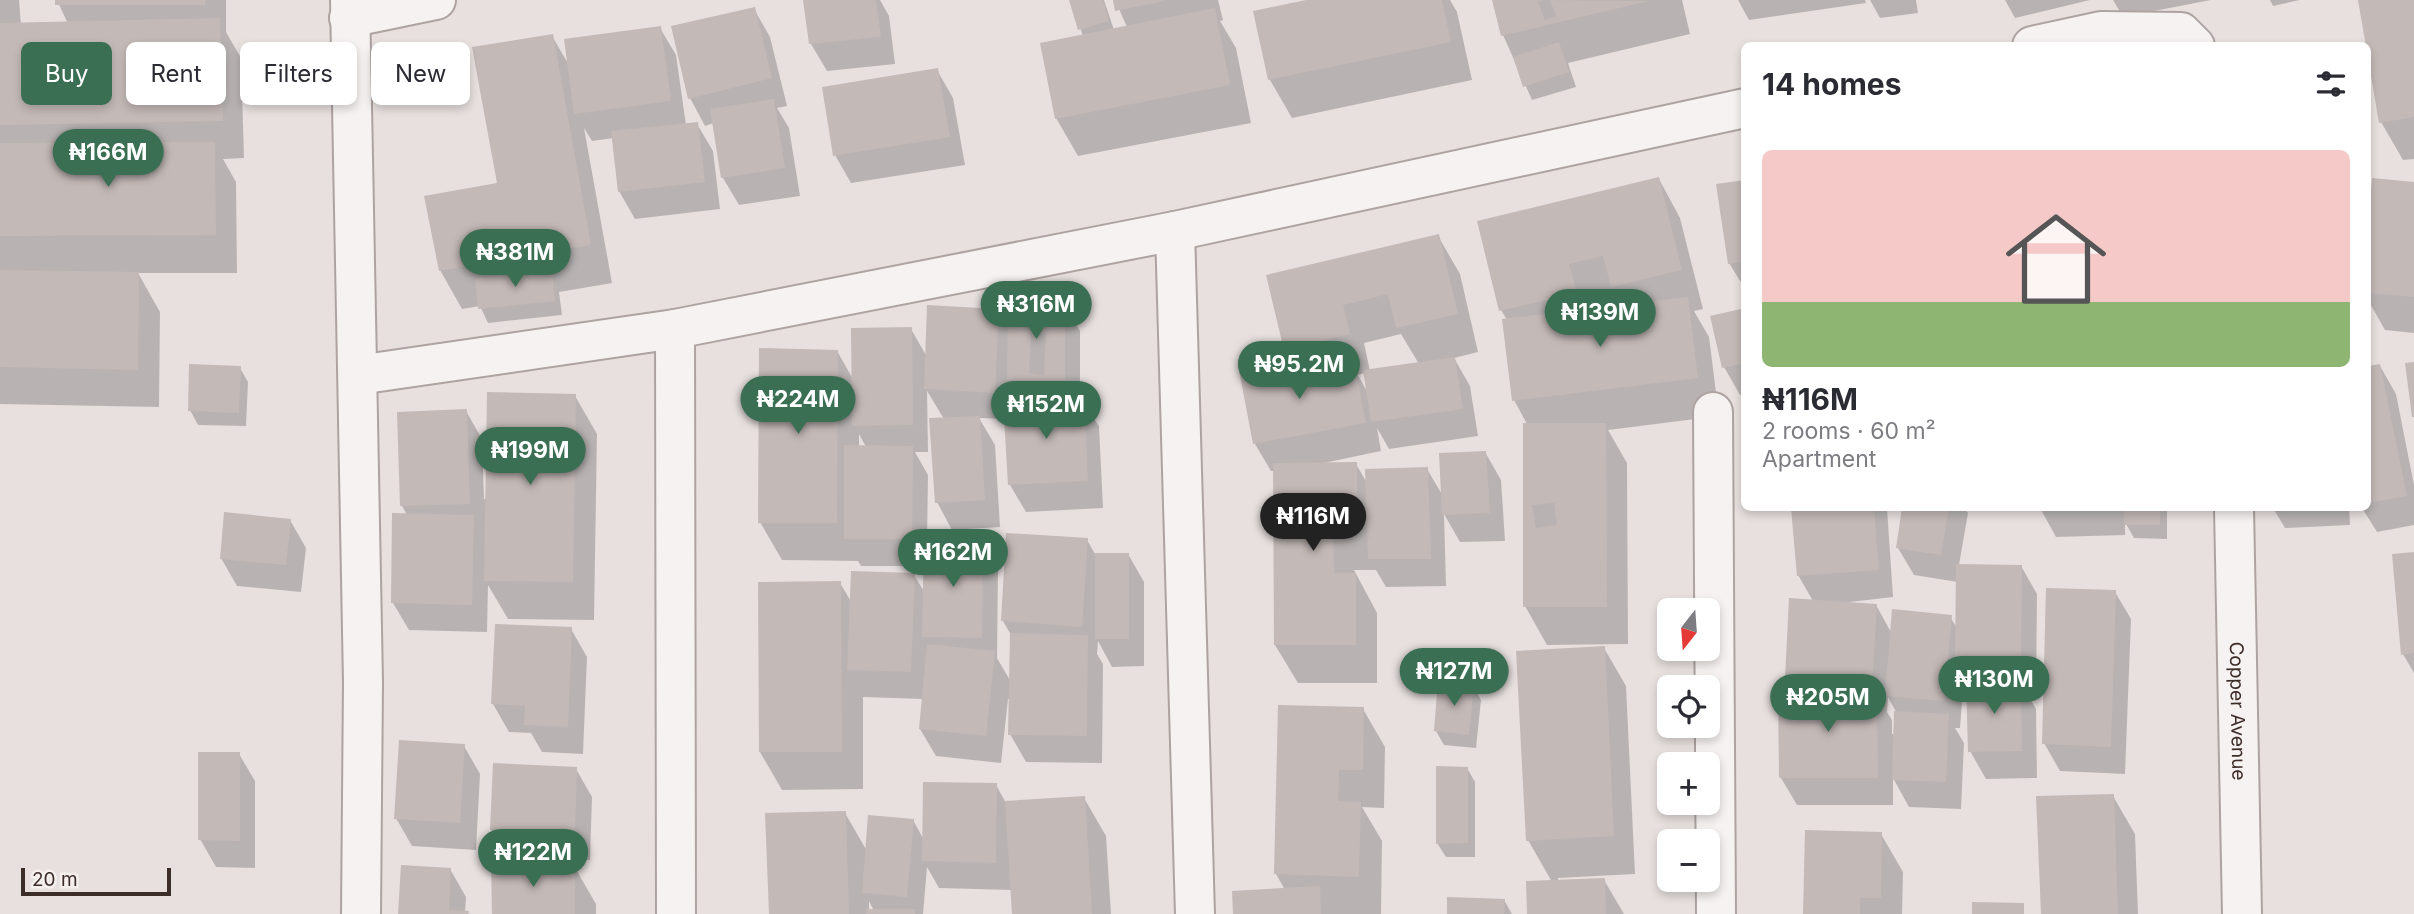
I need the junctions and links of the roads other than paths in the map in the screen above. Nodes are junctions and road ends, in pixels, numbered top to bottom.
1 (436, 0) edge
2 (349, 9) edge
3 (2188, 39) edge
4 (2050, 42) edge
5 (1741, 109) edge
6 (1175, 231) junction
7 (675, 329) junction
8 (358, 375) junction
9 (1713, 412) dead end
10 (2234, 511) edge
11 (361, 914) edge
12 (676, 914) edge
13 (1195, 914) edge
14 (1717, 914) edge
15 (2242, 914) edge

1 - 2 street
2 - 8 street
3 - 4 street
5 - 6 street
6 - 7 street
6 - 13 street
7 - 8 street
7 - 12 street
8 - 11 street
9 - 14 street
10 - 15 street, Copper Avenue

